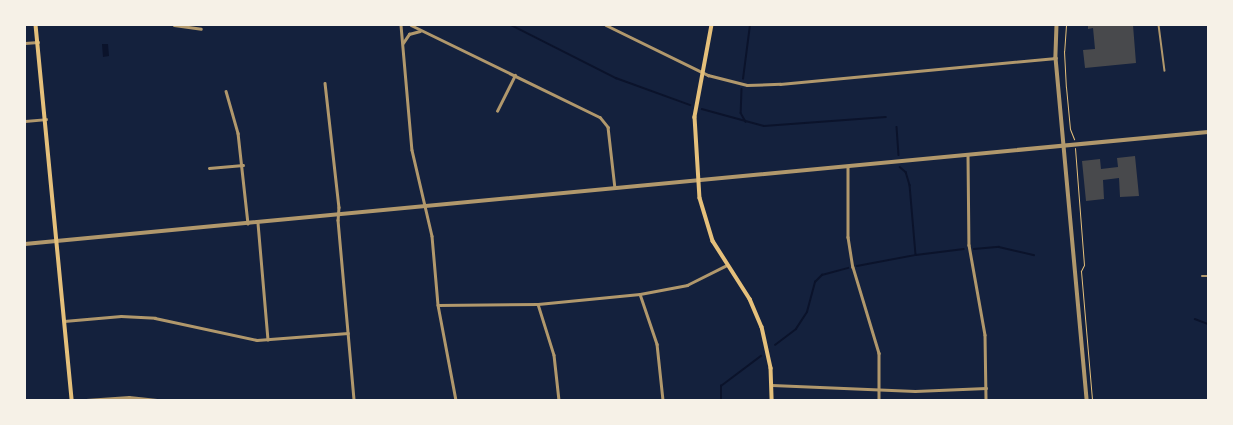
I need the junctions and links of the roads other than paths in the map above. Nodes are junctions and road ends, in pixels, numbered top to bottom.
1 (36, 25) edge
2 (174, 25) edge
3 (400, 25) edge
4 (411, 25) edge
5 (606, 25) edge
6 (712, 25) edge
7 (1057, 25) edge
8 (1159, 25) edge
9 (201, 29) dead end
10 (420, 31) junction
11 (38, 42) junction
12 (25, 43) edge
13 (402, 44) junction
14 (1056, 58) junction
15 (1165, 71) dead end
16 (702, 72) junction
17 (515, 76) junction
18 (325, 83) dead end
19 (226, 91) dead end
20 (497, 111) dead end
21 (46, 119) junction
22 (25, 121) edge
23 (1208, 132) edge
24 (1064, 146) junction
25 (968, 155) junction
26 (243, 165) junction
27 (848, 167) junction
28 (209, 168) dead end
29 (699, 181) junction
30 (615, 188) junction
31 (425, 207) junction
32 (338, 215) junction
33 (258, 223) junction
34 (248, 224) junction
35 (57, 241) junction
36 (25, 244) edge
37 (727, 265) junction
38 (1202, 276) dead end
39 (1208, 276) edge
40 (640, 294) junction
41 (538, 304) junction
42 (438, 305) junction
43 (64, 321) junction
44 (348, 333) junction
45 (268, 340) junction
46 (772, 385) junction
47 (986, 388) junction
48 (879, 389) junction
49 (72, 400) edge
50 (86, 400) edge
51 (159, 400) edge
52 (354, 400) edge
53 (456, 400) edge
54 (559, 400) edge
55 (663, 400) edge
56 (772, 400) edge
57 (879, 400) edge
58 (986, 400) edge
59 (1087, 400) edge

1 - 11 main road
2 - 9 street
3 - 13 street
4 - 10 street
5 - 16 street
6 - 16 main road
7 - 14 street
8 - 15 lane
10 - 13 street
10 - 17 street
11 - 12 street
11 - 21 main road
13 - 31 street
14 - 16 street
14 - 24 street
16 - 29 main road
17 - 20 street
17 - 30 street
18 - 32 street
19 - 26 street
21 - 22 street
21 - 35 main road
23 - 24 street
24 - 25 street
24 - 59 street
25 - 27 street
25 - 47 street
26 - 28 street
26 - 34 street
27 - 29 street
27 - 48 street
29 - 30 street
29 - 37 main road
30 - 31 street
31 - 32 street
31 - 42 street
32 - 33 street
32 - 44 street
33 - 34 street
33 - 45 street
34 - 35 street
35 - 36 street
35 - 43 main road
37 - 40 street
37 - 46 main road
38 - 39 street
40 - 41 street
40 - 55 street
41 - 42 street
41 - 54 street
42 - 53 street
43 - 45 street
43 - 49 main road
44 - 45 street
44 - 52 street
46 - 48 street
46 - 56 main road
47 - 48 street
47 - 58 street
48 - 57 street
50 - 51 street

